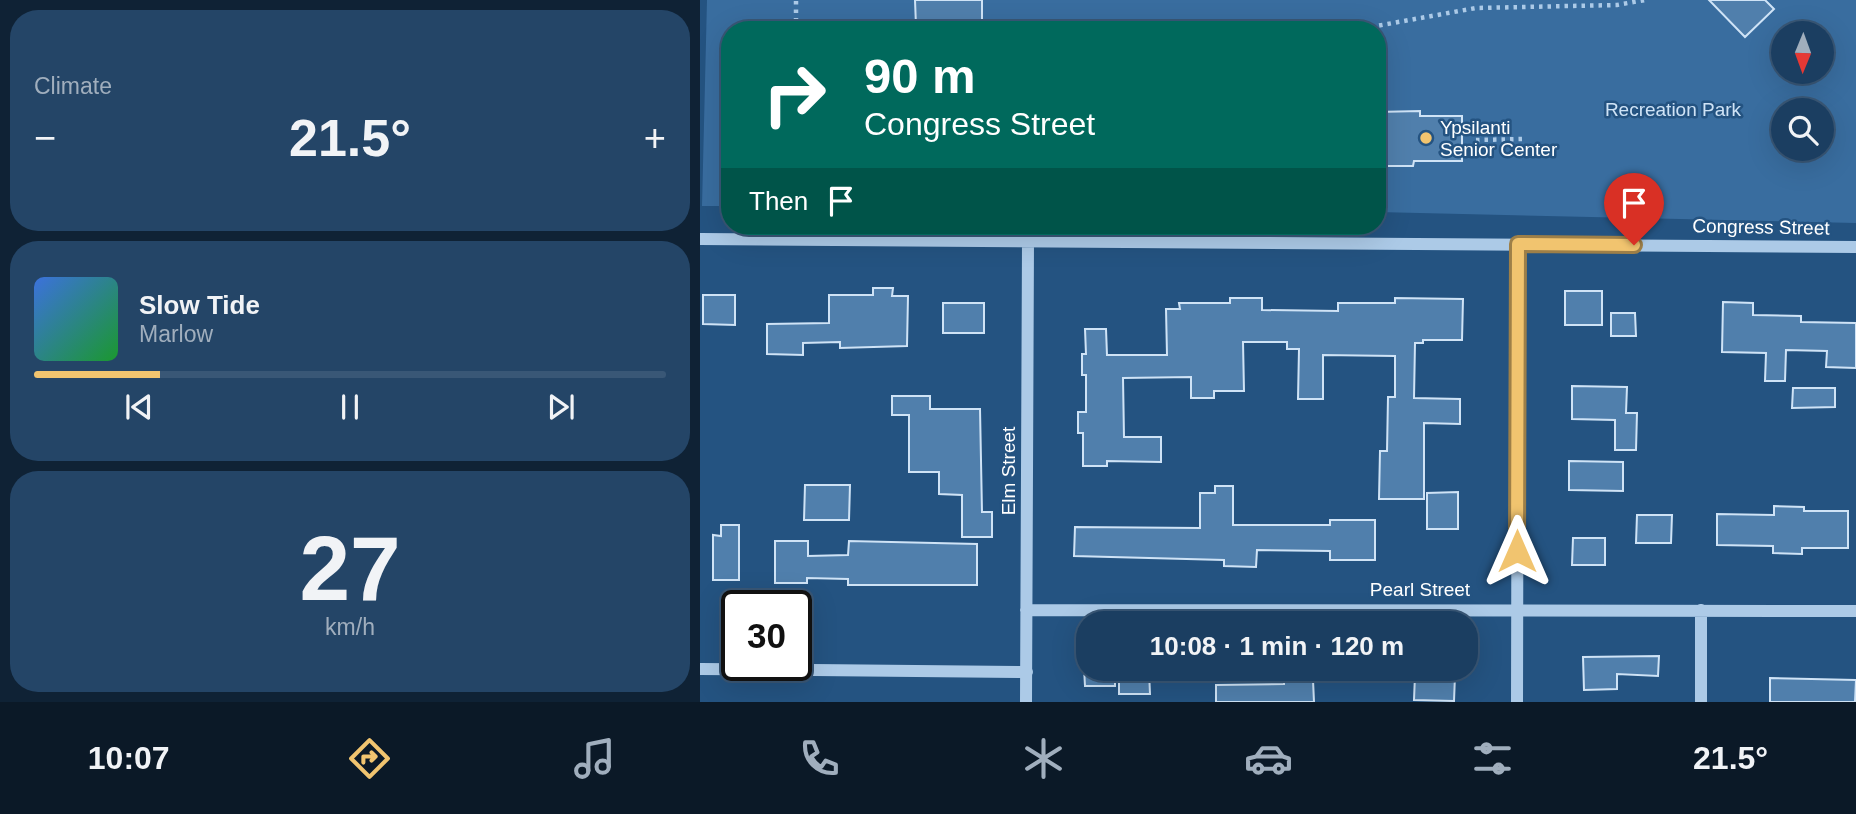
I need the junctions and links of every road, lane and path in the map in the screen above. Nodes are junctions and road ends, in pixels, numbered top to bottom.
1 (796, 0) edge
2 (1645, 0) edge
3 (796, 21) edge
4 (1386, 24) edge
5 (1476, 139) dead end
6 (1523, 139) dead end
7 (700, 239) edge
8 (1028, 241) junction
9 (1518, 244) junction
10 (1856, 247) edge
11 (1517, 608) junction
12 (1026, 610) junction
13 (1702, 610) junction
14 (1856, 611) edge
15 (700, 669) edge
16 (1027, 673) junction
17 (1027, 702) edge
18 (1517, 702) edge
19 (1701, 702) edge

1 - 3 path
2 - 4 path
5 - 6 path
7 - 8 street, Congress Street
8 - 9 street, Congress Street
8 - 12 street, Elm Street
9 - 10 street, Congress Street
9 - 11 street
11 - 12 street, Pearl Street
11 - 13 street, Pearl Street
11 - 18 street
12 - 16 street, Elm Street
13 - 14 street, Pearl Street
13 - 19 street
15 - 16 street
16 - 17 street, Elm Street

